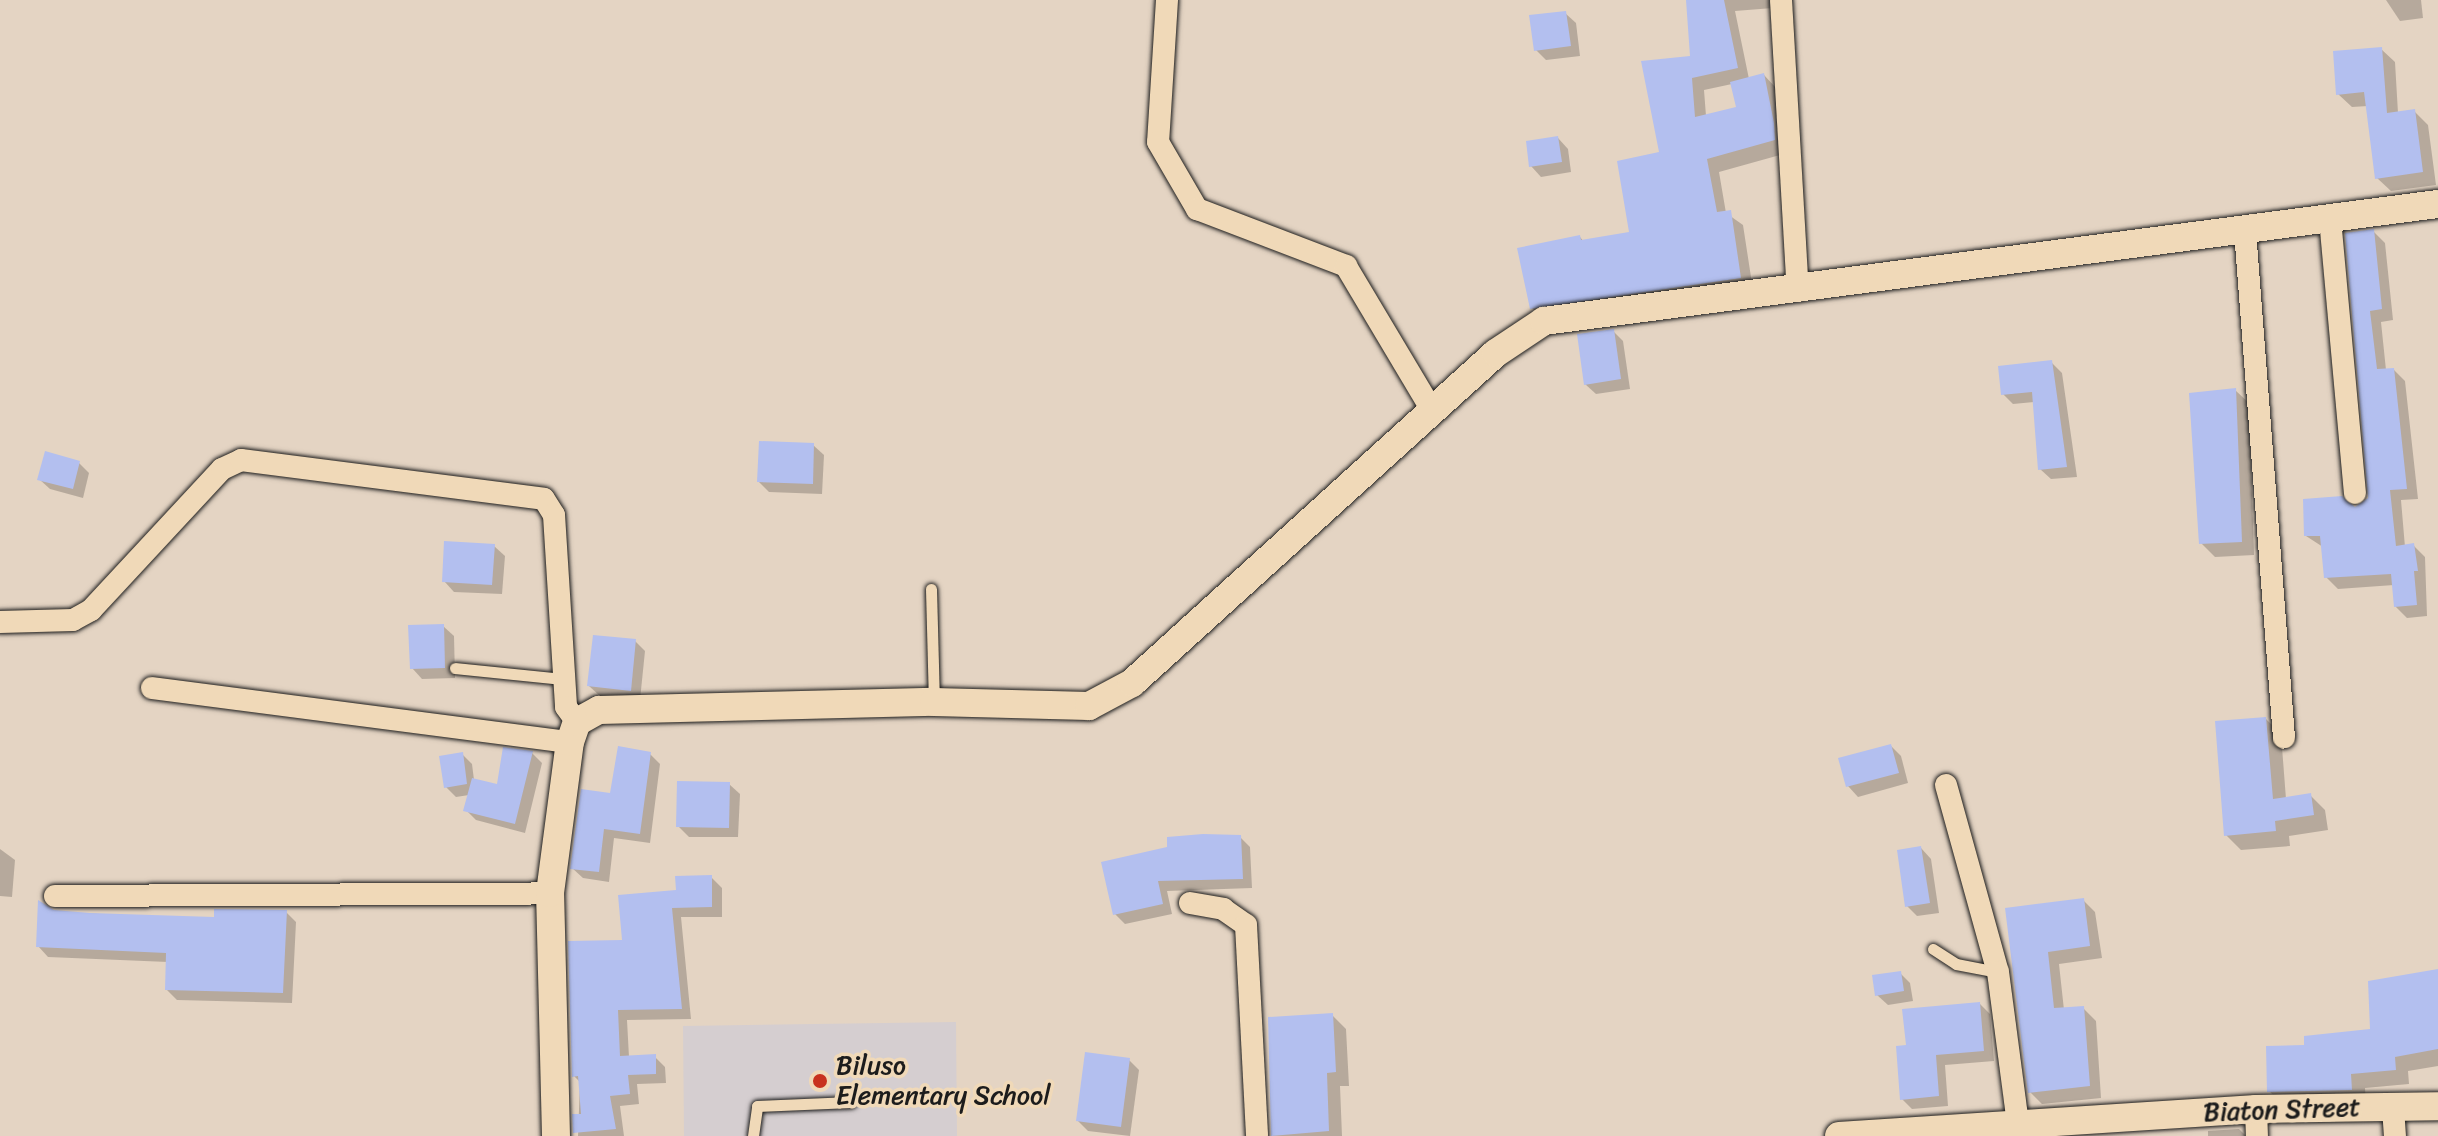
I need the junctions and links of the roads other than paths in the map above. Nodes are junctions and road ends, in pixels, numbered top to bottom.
1 (1167, 0) edge
2 (1781, 0) edge
3 (2438, 204) edge
4 (2330, 219) junction
5 (2245, 231) junction
6 (1798, 291) junction
7 (1432, 410) junction
8 (2355, 493) dead end
9 (931, 589) dead end
10 (0, 622) edge
11 (455, 668) dead end
12 (564, 679) junction
13 (152, 688) dead end
14 (934, 702) junction
15 (573, 732) junction
16 (2284, 738) dead end
17 (1946, 785) dead end
18 (550, 893) junction
19 (55, 896) dead end
20 (1190, 903) dead end
21 (1933, 949) dead end
22 (1998, 972) junction
23 (851, 1102) dead end
24 (2438, 1106) edge
25 (2393, 1108) junction
26 (2257, 1122) edge
27 (2018, 1123) junction
28 (1988, 1132) edge
29 (556, 1136) edge
30 (753, 1136) edge
31 (1257, 1136) edge
32 (1839, 1136) edge
33 (2395, 1136) edge

1 - 7 street
2 - 6 street
3 - 4 street
4 - 5 street
4 - 8 street
5 - 6 street
5 - 16 street
6 - 7 street
7 - 14 street
9 - 14 lane
10 - 12 street
11 - 12 lane
12 - 15 street
13 - 15 street
14 - 15 street
15 - 18 street
17 - 22 street
18 - 19 street
18 - 29 street
20 - 31 street
21 - 22 lane
22 - 27 street
23 - 30 lane
24 - 25 street, Biaton Street
25 - 26 street, Biaton Street
25 - 33 street
26 - 27 street, Biaton Street
27 - 28 street, Biaton Street
28 - 32 street, Biaton Street

